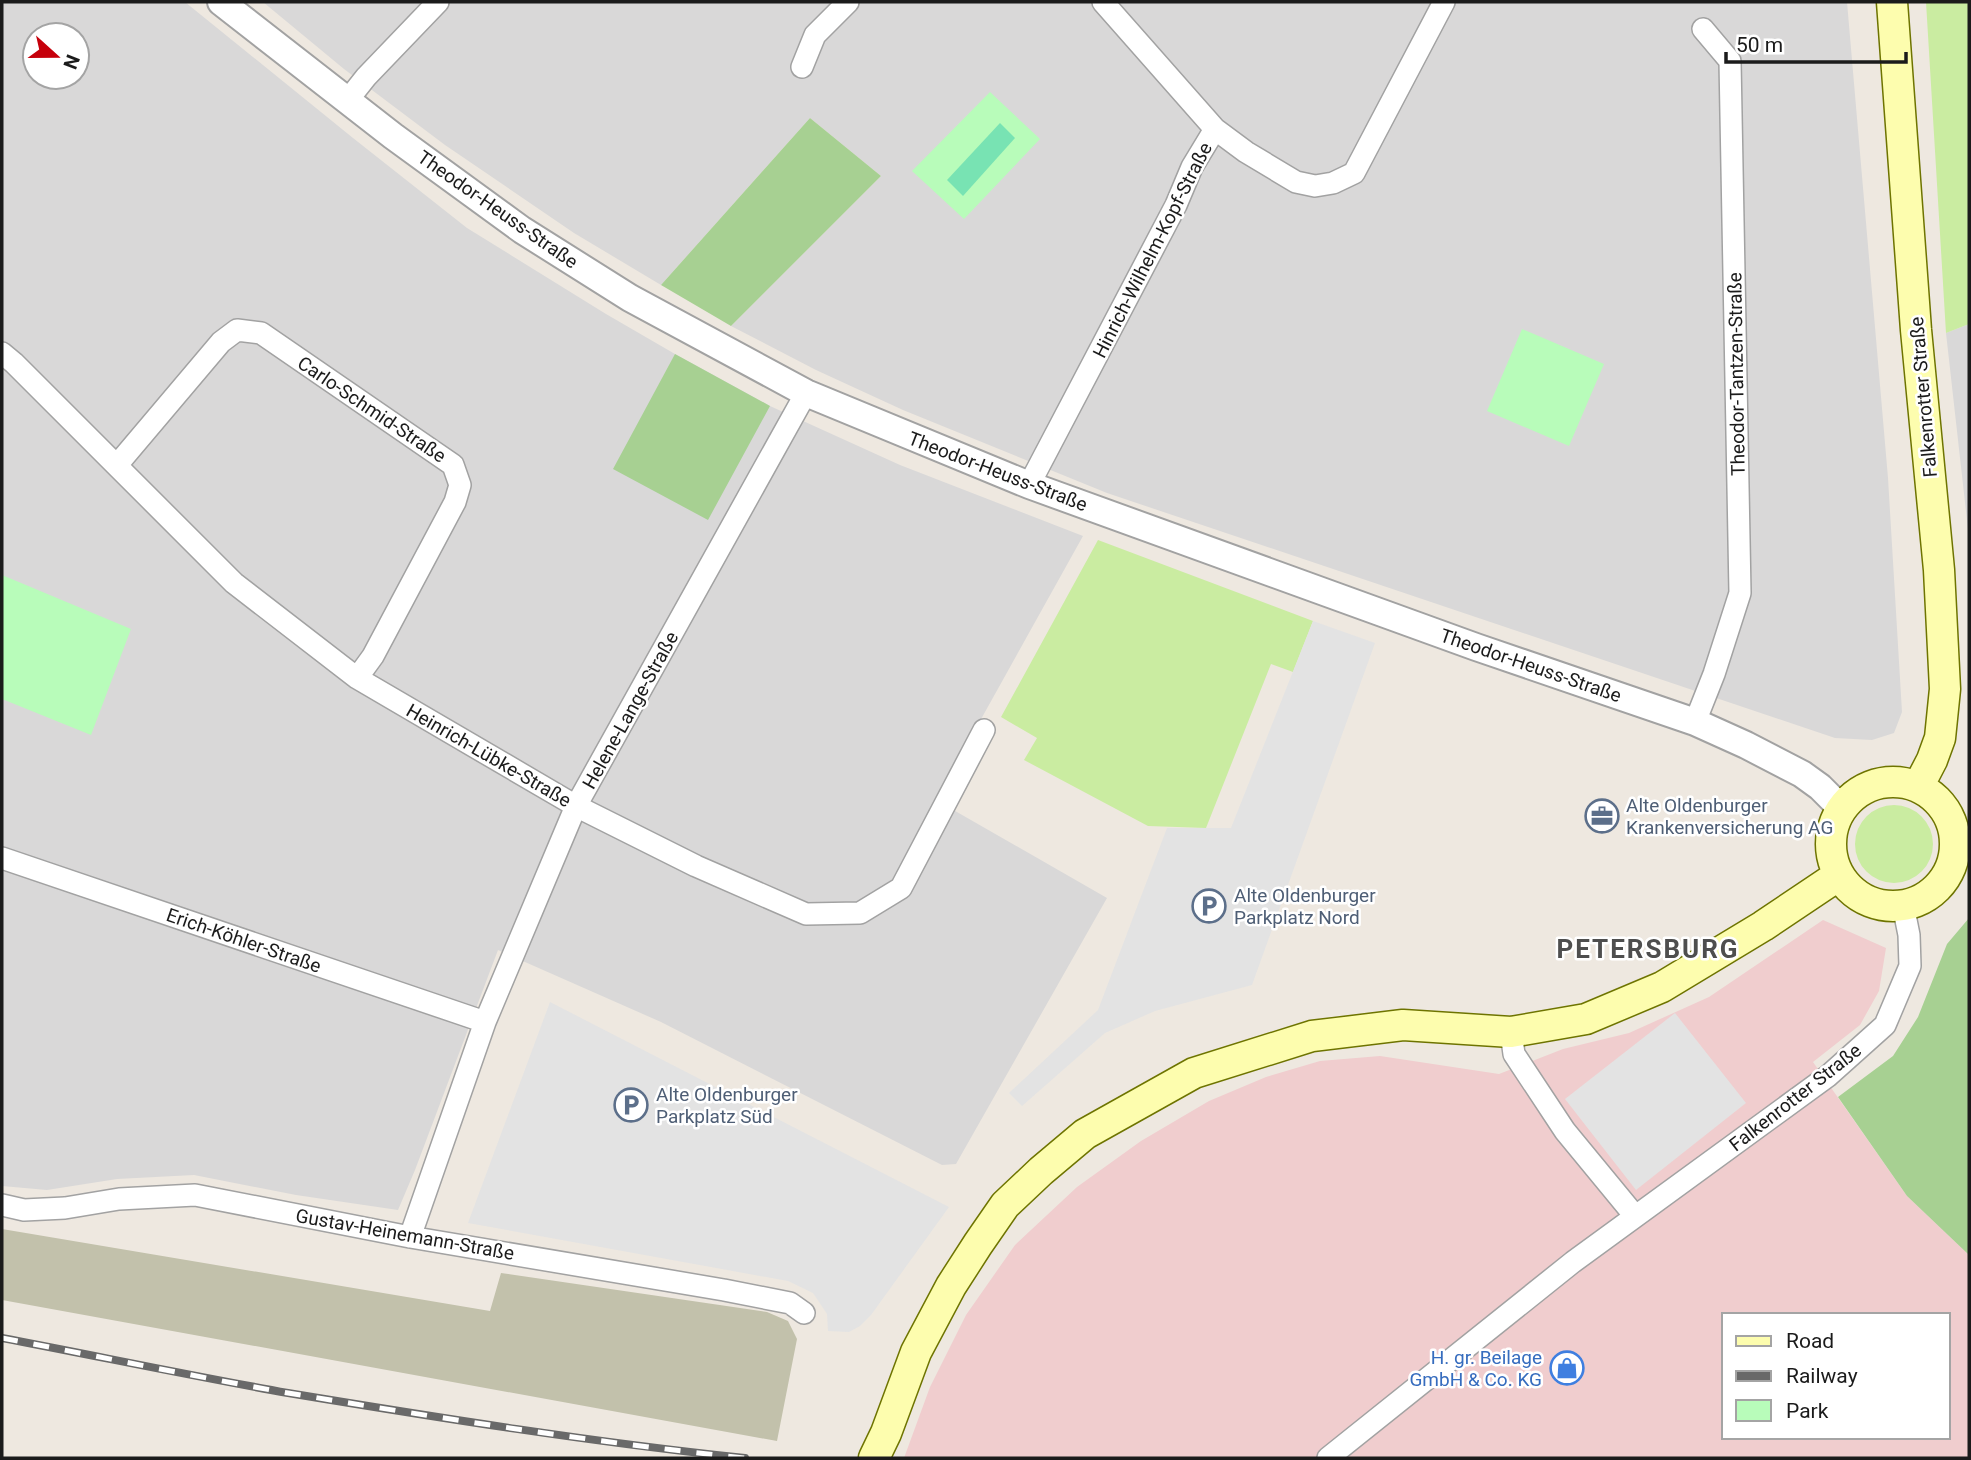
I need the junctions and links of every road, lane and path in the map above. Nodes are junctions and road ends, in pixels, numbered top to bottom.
1 (221, 2) edge
2 (438, 2) edge
3 (848, 2) edge
4 (1103, 2) edge
5 (1444, 2) edge
6 (1892, 2) edge
7 (1703, 29) dead end
8 (802, 67) dead end
9 (348, 101) junction
10 (1215, 129) junction
11 (2, 353) edge
12 (806, 393) junction
13 (117, 465) junction
14 (1029, 485) junction
15 (357, 678) junction
16 (1695, 722) junction
17 (984, 730) dead end
18 (1918, 787) junction
19 (576, 806) junction
20 (1842, 808) junction
21 (1962, 848) edge
22 (2, 858) edge
23 (1839, 876) junction
24 (1903, 905) junction
25 (485, 1022) junction
26 (1511, 1032) junction
27 (2, 1205) edge
28 (1635, 1216) junction
29 (410, 1237) junction
30 (804, 1313) dead end
31 (880, 1450) edge
32 (1328, 1458) edge

1 - 9 street, Theodor-Heuss-Straße
2 - 9 street
3 - 8 street
4 - 10 street, Hinrich-Wilhelm-Kopf-Straße
5 - 10 street
6 - 18 main road, Falkenrotter Straße
7 - 16 street, Theodor-Tantzen-Straße
9 - 12 street, Theodor-Heuss-Straße
10 - 14 street, Hinrich-Wilhelm-Kopf-Straße
11 - 13 street, Heinrich-Lübke-Straße
12 - 14 street, Theodor-Heuss-Straße
12 - 19 street, Helene-Lange-Straße
13 - 15 street, Heinrich-Lübke-Straße
13 - 15 street, Carlo-Schmid-Straße
14 - 16 street, Theodor-Heuss-Straße
15 - 19 street, Heinrich-Lübke-Straße
16 - 20 street, Theodor-Heuss-Straße
17 - 19 street, Heinrich-Lübke-Straße
18 - 20 main road
18 - 21 main road
19 - 25 street, Helene-Lange-Straße
20 - 23 main road
21 - 24 main road
22 - 25 street, Erich-Köhler-Straße
23 - 24 main road
23 - 26 main road
24 - 28 street, Falkenrotter Straße
25 - 29 street, Helene-Lange-Straße
26 - 28 street
26 - 31 main road
27 - 29 street, Gustav-Heinemann-Straße
28 - 32 street, Falkenrotter Straße
29 - 30 street, Gustav-Heinemann-Straße

